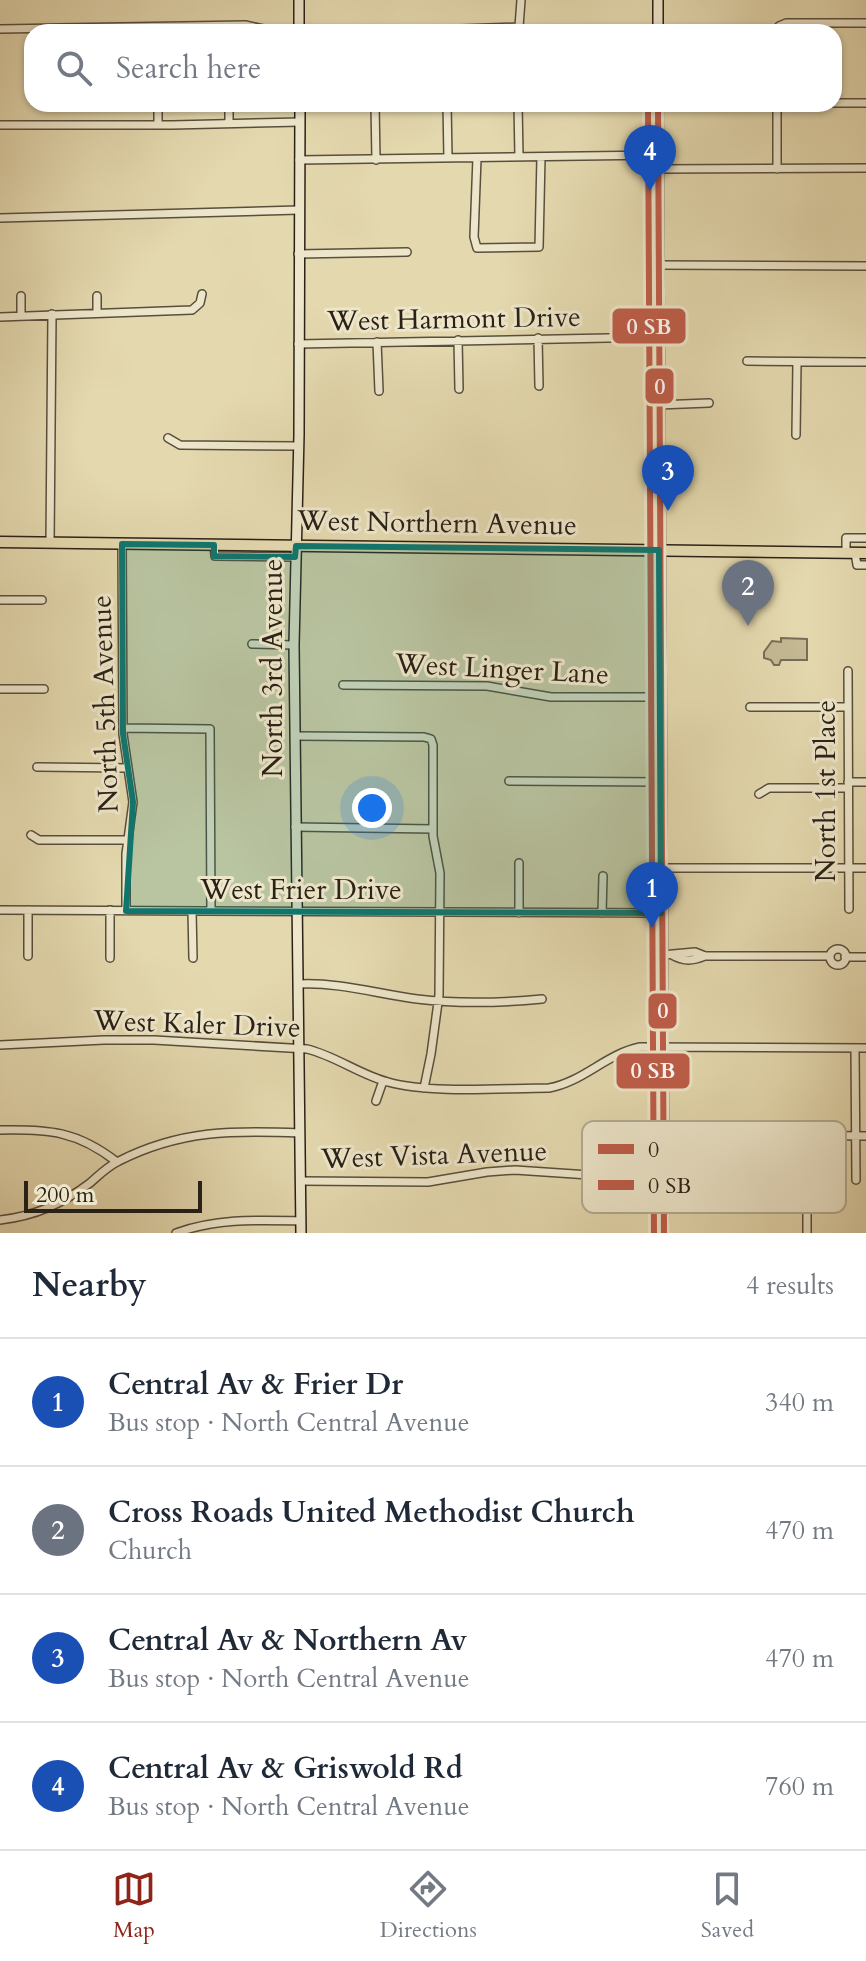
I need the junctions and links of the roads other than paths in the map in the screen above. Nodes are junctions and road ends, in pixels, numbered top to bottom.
1 (299, 0) edge
2 (521, 0) edge
3 (658, 0) edge
4 (866, 23) edge
5 (299, 24) edge
6 (519, 24) edge
7 (658, 24) edge
8 (785, 24) edge
9 (0, 29) edge
10 (24, 29) edge
11 (842, 103) edge
12 (866, 103) edge
13 (158, 112) edge
14 (229, 112) edge
15 (300, 112) edge
16 (375, 112) edge
17 (447, 112) edge
18 (518, 112) edge
19 (658, 112) edge
20 (777, 112) edge
21 (300, 122) junction
22 (229, 123) junction
23 (0, 125) edge
24 (158, 125) junction
25 (658, 155) junction
26 (519, 157) junction
27 (541, 157) junction
28 (448, 158) junction
29 (477, 158) junction
30 (299, 160) junction
31 (376, 160) junction
32 (866, 168) edge
33 (659, 169) junction
34 (777, 169) junction
35 (299, 210) junction
36 (0, 218) edge
37 (407, 252) dead end
38 (298, 254) junction
39 (658, 265) junction
40 (866, 266) edge
41 (202, 294) dead end
42 (21, 296) dead end
43 (97, 296) dead end
44 (97, 312) junction
45 (52, 314) junction
46 (21, 315) junction
47 (0, 317) edge
48 (658, 337) junction
49 (538, 338) junction
50 (458, 340) junction
51 (377, 342) junction
52 (298, 344) junction
53 (747, 361) dead end
54 (797, 362) junction
55 (866, 362) edge
56 (539, 386) dead end
57 (459, 389) dead end
58 (379, 391) dead end
59 (709, 403) dead end
60 (658, 405) junction
61 (796, 435) dead end
62 (168, 438) dead end
63 (298, 446) junction
64 (866, 538) edge
65 (0, 542) edge
66 (50, 543) junction
67 (122, 544) junction
68 (659, 550) junction
69 (295, 552) junction
70 (856, 553) edge
71 (862, 565) edge
72 (0, 600) edge
73 (42, 600) dead end
74 (252, 644) dead end
75 (294, 645) junction
76 (848, 671) dead end
77 (343, 685) dead end
78 (0, 689) edge
79 (44, 689) dead end
80 (659, 697) junction
81 (750, 707) dead end
82 (848, 707) junction
83 (123, 728) junction
84 (296, 736) junction
85 (37, 767) dead end
86 (128, 768) junction
87 (509, 781) dead end
88 (660, 782) junction
89 (866, 782) edge
90 (848, 785) junction
91 (759, 794) dead end
92 (295, 827) junction
93 (433, 829) junction
94 (31, 835) dead end
95 (128, 840) junction
96 (519, 863) dead end
97 (660, 868) junction
98 (849, 868) junction
99 (866, 868) edge
100 (603, 876) dead end
101 (849, 909) dead end
102 (0, 910) edge
103 (28, 910) junction
104 (110, 910) junction
105 (126, 911) junction
106 (192, 911) junction
107 (211, 911) junction
108 (298, 911) junction
109 (440, 912) junction
110 (519, 913) junction
111 (602, 913) junction
112 (661, 913) junction
113 (667, 955) junction
114 (28, 956) dead end
115 (866, 957) edge
116 (110, 958) dead end
117 (193, 958) dead end
118 (299, 984) junction
119 (542, 999) dead end
120 (438, 1001) junction
121 (0, 1045) edge
122 (663, 1047) junction
123 (855, 1048) junction
124 (866, 1048) edge
125 (298, 1049) junction
126 (383, 1081) junction
127 (424, 1088) junction
128 (376, 1101) dead end
129 (664, 1121) edge
130 (0, 1130) edge
131 (300, 1133) junction
132 (846, 1136) edge
133 (856, 1136) junction
134 (866, 1136) edge
135 (117, 1162) junction
136 (582, 1175) edge
137 (856, 1180) dead end
138 (301, 1181) junction
139 (0, 1220) edge
140 (301, 1221) junction
141 (176, 1233) edge
142 (301, 1233) edge

1 - 5 main road
2 - 6 street
3 - 7 main road
4 - 8 street
9 - 10 street
11 - 12 street
13 - 24 street
14 - 22 street
15 - 21 main road, North 3rd Avenue
16 - 31 street
17 - 28 street
18 - 26 street
19 - 25 main road
20 - 34 street
21 - 22 street
21 - 30 main road, North 3rd Avenue
22 - 24 street
23 - 24 street
25 - 27 street
25 - 33 main road
26 - 27 street
26 - 29 street
27 - 29 street
28 - 29 street
28 - 31 street
30 - 31 street
30 - 35 main road, North 3rd Avenue
32 - 34 street
33 - 34 street
33 - 39 main road
35 - 36 street
35 - 38 main road, North 3rd Avenue
37 - 38 street
38 - 52 main road, North 3rd Avenue
39 - 40 street
39 - 48 main road
41 - 44 street
42 - 46 street
43 - 44 street
44 - 45 street
45 - 46 street
45 - 66 street
46 - 47 street
48 - 49 street, West Harmont Drive
48 - 60 main road
49 - 50 street, West Harmont Drive
49 - 56 street
50 - 51 street, West Harmont Drive
50 - 57 street
51 - 52 street, West Harmont Drive
51 - 58 street
52 - 63 main road, North 3rd Avenue
53 - 54 street
54 - 55 street
54 - 61 street
59 - 60 street
60 - 68 main road
62 - 63 street
63 - 69 main road, North 3rd Avenue
64 - 70 street
65 - 66 main road, West Northern Avenue
66 - 67 main road, West Northern Avenue
67 - 69 main road, West Northern Avenue
67 - 83 street, North 5th Avenue
68 - 69 main road, West Northern Avenue
68 - 70 main road, West Northern Avenue
68 - 80 main road
69 - 75 main road, North 3rd Avenue
70 - 71 street
72 - 73 street
74 - 75 street
75 - 84 main road, North 3rd Avenue
76 - 82 street, North 1st Place
77 - 80 street, West Linger Lane
78 - 79 street
80 - 88 main road
81 - 82 street
82 - 90 street, North 1st Place
83 - 86 street, North 5th Avenue
83 - 107 street
84 - 92 main road, North 3rd Avenue
84 - 93 street
85 - 86 street
86 - 95 street, North 5th Avenue
87 - 88 street
88 - 97 main road
89 - 90 street
90 - 91 street
90 - 98 street, North 1st Place
92 - 93 street
92 - 108 main road, North 3rd Avenue
93 - 109 street
94 - 95 street
95 - 105 street, North 5th Avenue
96 - 110 street
97 - 98 street
97 - 112 main road
98 - 99 street
98 - 101 street, North 1st Place
100 - 111 street
102 - 103 street, West Frier Drive
103 - 104 street, West Frier Drive
103 - 114 street
104 - 105 street, West Frier Drive
104 - 116 street
105 - 106 street, West Frier Drive
106 - 107 street, West Frier Drive
106 - 117 street
107 - 108 street, West Frier Drive
108 - 109 street, West Frier Drive
108 - 118 main road, North 3rd Avenue
109 - 110 street, West Frier Drive
109 - 120 street
110 - 111 street, West Frier Drive
111 - 112 street, West Frier Drive
112 - 113 main road
113 - 115 street
113 - 122 main road
118 - 120 street
118 - 125 main road, North 3rd Avenue
119 - 120 street
120 - 127 street
121 - 125 street, West Kaler Drive
122 - 123 street, West Kaler Drive
122 - 127 street, West Kaler Drive
122 - 129 main road
123 - 124 street, West Kaler Drive
123 - 133 street
125 - 126 street, West Kaler Drive
125 - 131 main road, North 3rd Avenue
126 - 127 street, West Kaler Drive
126 - 128 street
130 - 135 street
131 - 135 street, West Vista Avenue
131 - 138 main road, North 3rd Avenue
132 - 133 street
133 - 134 street
133 - 137 street
135 - 139 street, West Vista Avenue
136 - 138 street, West Vista Avenue
138 - 140 main road, North 3rd Avenue
140 - 141 street
140 - 142 main road, North 3rd Avenue

